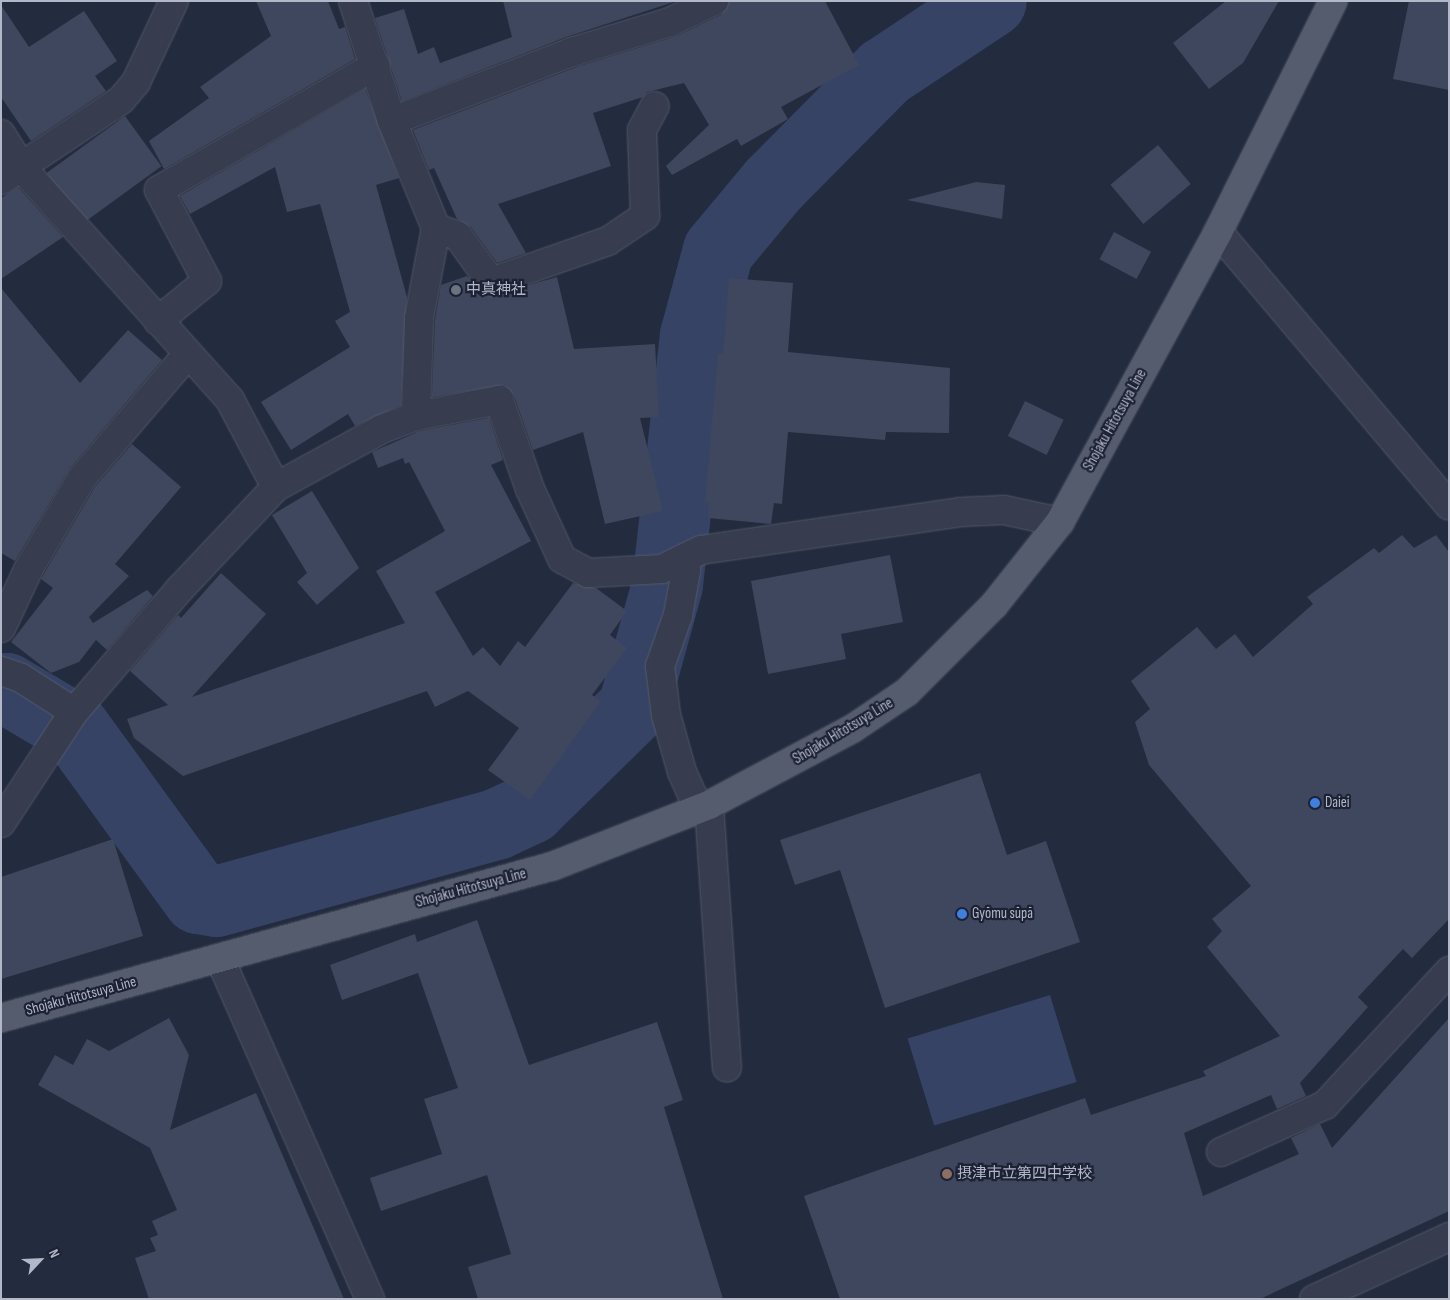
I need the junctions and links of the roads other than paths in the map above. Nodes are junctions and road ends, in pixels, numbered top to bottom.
1 (174, 1) edge
2 (352, 1) edge
3 (714, 1) edge
4 (1333, 1) edge
5 (376, 65) junction
6 (655, 106) dead end
7 (392, 121) junction
8 (1, 134) edge
9 (12, 174) edge
10 (436, 228) junction
11 (1218, 232) junction
12 (158, 320) junction
13 (188, 354) junction
14 (416, 416) junction
15 (276, 487) junction
16 (1449, 505) edge
17 (1060, 522) junction
18 (676, 562) junction
19 (1, 628) edge
20 (1, 671) edge
21 (69, 720) junction
22 (704, 808) junction
23 (1, 823) edge
24 (220, 958) junction
25 (1449, 971) edge
26 (1, 1018) edge
27 (727, 1067) dead end
28 (1221, 1152) dead end
29 (1449, 1237) edge
30 (370, 1299) edge
31 (1314, 1299) edge

1 - 9 street
2 - 5 street
3 - 7 street
4 - 11 main road, Shojaku Hitotsuya Line
5 - 7 street
5 - 12 street
6 - 10 street
7 - 10 street
8 - 9 street
9 - 12 street
10 - 14 street
11 - 16 street
11 - 17 main road, Shojaku Hitotsuya Line
12 - 13 street
13 - 15 street
13 - 19 street
14 - 15 street
14 - 18 street
15 - 21 street
17 - 18 street
17 - 22 main road, Shojaku Hitotsuya Line
18 - 22 street
20 - 21 street
21 - 23 street
22 - 24 main road, Shojaku Hitotsuya Line
22 - 27 street
24 - 26 main road, Shojaku Hitotsuya Line
24 - 30 street
25 - 28 street
29 - 31 street

